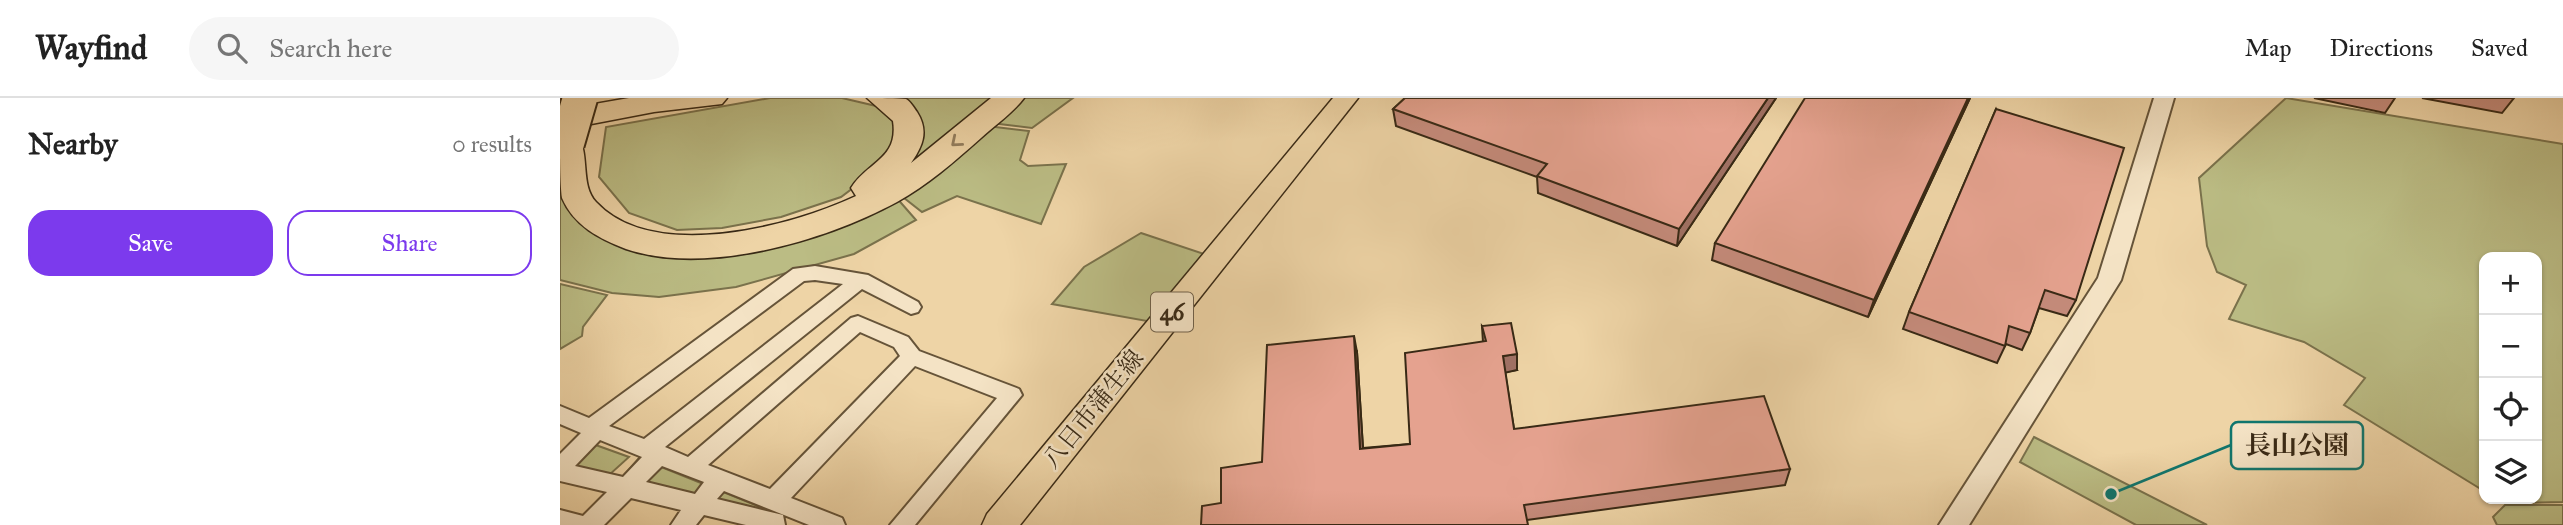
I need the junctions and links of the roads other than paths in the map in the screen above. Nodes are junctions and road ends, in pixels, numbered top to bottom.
1 (580, 98) edge
2 (595, 98) edge
3 (602, 98) edge
4 (679, 98) edge
5 (712, 98) edge
6 (883, 98) edge
7 (1009, 98) edge
8 (1346, 98) edge
9 (2164, 98) edge
10 (649, 103) junction
11 (560, 106) edge
12 (571, 135) edge
13 (861, 280) junction
14 (911, 307) dead end
15 (912, 357) junction
16 (560, 415) edge
17 (595, 428) junction
18 (654, 451) junction
19 (692, 466) junction
20 (560, 470) edge
21 (721, 478) junction
22 (626, 488) junction
23 (699, 505) junction
24 (777, 513) edge
25 (560, 520) edge
26 (579, 525) edge
27 (589, 525) edge
28 (682, 525) edge
29 (834, 525) edge
30 (901, 525) edge
31 (999, 525) edge
32 (1953, 525) edge

1 - 12 highway, bridge
2 - 12 highway
3 - 11 highway
4 - 10 highway
5 - 10 highway
6 - 12 highway
7 -> 12 highway
8 - 31 main road, 八日市蒲生線 / 46
9 - 32 street
10 - 12 highway
13 - 14 street
13 - 17 street
13 - 18 street
15 - 19 street
15 - 24 street
15 - 30 street
16 - 17 street
17 - 18 street
17 - 20 street
18 - 19 street
18 - 22 street
19 - 21 street
20 - 22 street
21 - 23 street
21 - 24 street
22 - 23 street
22 - 27 street
23 - 24 street
23 - 28 street
24 - 29 street
25 - 26 street

